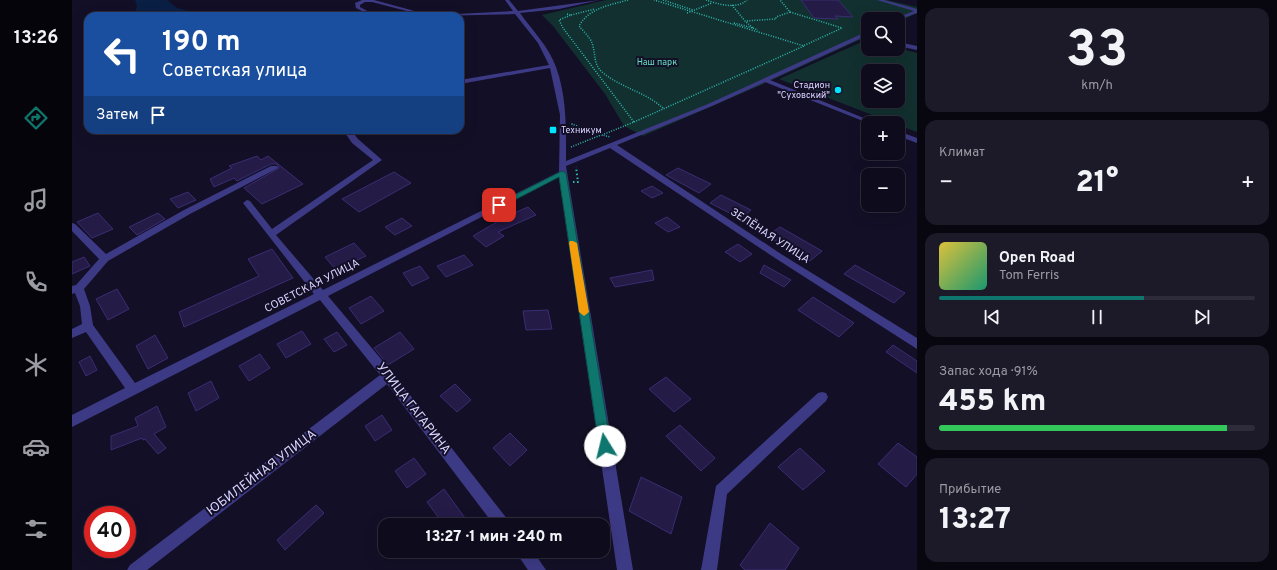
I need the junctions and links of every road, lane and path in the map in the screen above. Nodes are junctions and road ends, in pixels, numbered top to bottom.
1 (507, 0) edge
2 (598, 0) edge
3 (628, 0) edge
4 (654, 0) edge
5 (664, 0) edge
6 (706, 0) edge
7 (747, 0) edge
8 (780, 0) edge
9 (879, 0) edge
10 (712, 2) junction
11 (384, 5) junction
12 (732, 5) junction
13 (599, 8) junction
14 (917, 10) edge
15 (515, 11) junction
16 (694, 11) junction
17 (363, 12) joint
18 (414, 12) edge
19 (692, 12) junction
20 (790, 12) junction
21 (687, 13) dead end
22 (464, 14) edge
23 (565, 14) dead end
24 (571, 15) junction
25 (905, 16) edge
26 (745, 21) junction
27 (753, 28) junction
28 (861, 37) edge
29 (905, 45) edge
30 (804, 46) junction
31 (917, 48) edge
32 (554, 66) junction
33 (765, 80) junction
34 (464, 81) edge
35 (664, 109) junction
36 (861, 118) edge
37 (634, 122) junction
38 (573, 132) dead end
39 (351, 134) edge
40 (602, 135) junction
41 (905, 136) edge
42 (573, 140) dead end
43 (622, 140) junction
44 (917, 141) edge
45 (611, 145) junction
46 (568, 147) junction
47 (575, 160) junction
48 (274, 168) dead end
49 (563, 174) junction
50 (247, 203) dead end
51 (72, 226) edge
52 (271, 234) junction
53 (105, 259) junction
54 (75, 289) edge
55 (321, 294) junction
56 (88, 326) junction
57 (72, 334) edge
58 (917, 344) edge
59 (388, 376) junction
60 (133, 390) junction
61 (822, 397) dead end
62 (72, 421) edge
63 (498, 518) edge
64 (529, 558) edge
65 (135, 570) edge
66 (538, 570) edge
67 (625, 570) edge
68 (709, 570) edge

1 - 15 street
2 - 15 street
3 - 13 path
4 - 19 path
5 - 16 path
6 - 10 path
7 - 12 path
8 - 20 path
9 - 14 street
10 - 12 path
10 - 16 path
11 - 17 street
11 - 17 street
11 - 18 street
12 - 26 path
13 - 24 path
13 - 35 path
14 - 25 street
15 - 22 street
15 - 32 street
16 - 19 path
16 - 27 path
19 - 21 path
19 - 30 path
20 - 26 path
20 - 30 path
23 - 24 path
24 - 37 path
26 - 27 path
27 - 30 path
28 - 33 street, СОВЕТСКАЯ УЛИЦА
29 - 31 street
30 - 35 path
32 - 34 street
32 - 46 street
33 - 36 street
33 - 43 street, СОВЕТСКАЯ УЛИЦА
35 - 37 path
37 - 40 path
38 - 40 path
39 - 52 street
40 - 43 path
40 - 46 path
41 - 44 street
42 - 46 path
43 - 45 street, СОВЕТСКАЯ УЛИЦА
45 - 47 street, СОВЕТСКАЯ УЛИЦА
45 - 58 street, ЗЕЛЁНАЯ УЛИЦА
46 - 49 street
47 - 49 street, СОВЕТСКАЯ УЛИЦА
47 - 49 path
48 - 53 street
49 - 55 street, СОВЕТСКАЯ УЛИЦА
49 - 67 street
50 - 52 street, УЛИЦА ГАГАРИНА
51 - 53 street
52 - 55 street, УЛИЦА ГАГАРИНА
53 - 54 street
54 - 56 street
55 - 59 street, УЛИЦА ГАГАРИНА
55 - 60 street, СОВЕТСКАЯ УЛИЦА
56 - 57 street
56 - 60 street
59 - 63 street, УЛИЦА ГАГАРИНА
59 - 65 street, ЮБИЛЕЙНАЯ УЛИЦА
60 - 62 street, СОВЕТСКАЯ УЛИЦА
61 - 68 street
64 - 66 street

